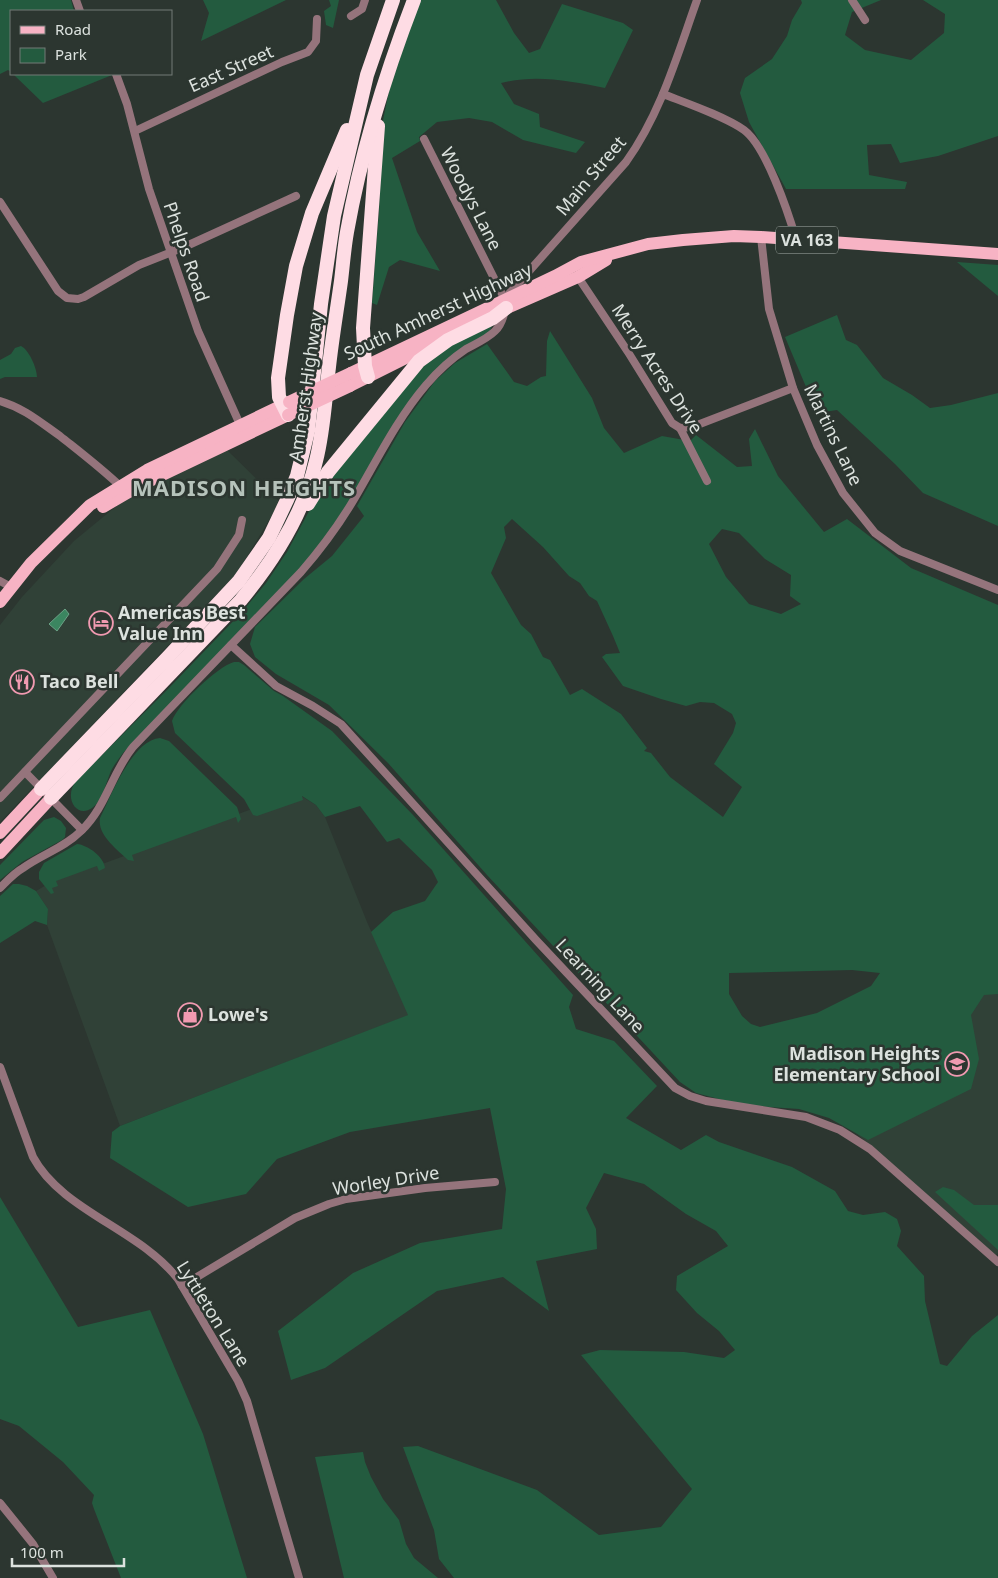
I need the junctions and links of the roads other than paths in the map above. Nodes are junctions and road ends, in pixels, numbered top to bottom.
1 (365, 0) edge
2 (393, 0) edge
3 (414, 0) edge
4 (697, 0) edge
5 (852, 0) edge
6 (351, 16) dead end
7 (317, 18) dead end
8 (865, 20) dead end
9 (390, 66) junction
10 (116, 75) edge
11 (367, 75) junction
12 (663, 94) junction
13 (135, 131) junction
14 (424, 139) dead end
15 (296, 196) dead end
16 (0, 202) edge
17 (761, 237) junction
18 (796, 239) junction
19 (171, 252) junction
20 (616, 253) junction
21 (998, 254) edge
22 (578, 277) junction
23 (505, 304) junction
24 (366, 371) junction
25 (793, 388) junction
26 (0, 401) edge
27 (286, 407) junction
28 (680, 428) junction
29 (243, 430) junction
30 (707, 481) dead end
31 (120, 486) junction
32 (242, 520) dead end
33 (68, 526) junction
34 (285, 538) junction
35 (6, 584) edge
36 (998, 590) edge
37 (0, 602) edge
38 (232, 645) junction
39 (25, 772) junction
40 (46, 794) junction
41 (0, 798) edge
42 (82, 830) junction
43 (0, 833) edge
44 (0, 852) edge
45 (0, 888) edge
46 (0, 1067) edge
47 (495, 1182) dead end
48 (998, 1262) edge
49 (182, 1286) junction
50 (0, 1503) edge
51 (53, 1578) edge
52 (298, 1578) edge

1 - 6 street
2 - 11 highway, Amherst Highway
3 - 9 highway, Amherst Highway
4 - 12 street, Main Street
5 - 8 street
7 - 13 street, East Street
9 - 24 highway
9 - 34 highway, Amherst Highway
10 - 13 street, Phelps Road
11 - 27 highway
11 - 40 highway, Amherst Highway
12 - 18 street
12 - 23 street, Main Street
13 - 19 street, Phelps Road
14 - 23 street, Woodys Lane
15 - 19 street
16 - 19 street
17 - 18 main road, South Amherst Highway / VA 163
17 - 20 main road, South Amherst Highway / VA 163
17 - 25 street, Martins Lane
18 - 21 main road, South Amherst Highway / VA 163
19 - 29 street, Phelps Road
20 - 22 main road, South Amherst Highway / VA 163
20 - 23 main road, South Amherst Highway / VA 163
22 - 23 main road, South Amherst Highway / VA 163
22 - 28 street, Merry Acres Drive
23 - 24 main road, South Amherst Highway / VA 163
23 - 34 highway
23 - 38 street, Main Street
24 - 27 main road, South Amherst Highway / VA 163, bridge
24 - 27 main road, South Amherst Highway / VA 163, bridge
25 - 28 street
25 - 36 street, Martins Lane
26 - 31 street
27 - 29 main road, South Amherst Highway / VA 163
28 - 30 street, Merry Acres Drive
29 - 31 main road, South Amherst Highway / VA 163
29 - 33 main road, South Amherst Highway / VA 163
31 - 33 main road, South Amherst Highway / VA 163
32 - 39 street
33 - 35 main road, South Amherst Highway / VA 163
34 - 40 highway, Amherst Highway
35 - 37 main road, South Amherst Highway / VA 163
38 - 42 street, Main Street
38 - 48 street, Learning Lane
39 - 40 street
39 - 41 street
40 - 42 street
40 - 43 main road, Amherst Highway
40 - 44 main road, Amherst Highway
42 - 45 street, Main Street
46 - 49 street, Lyttleton Lane
47 - 49 street, Worley Drive
49 - 52 street, Lyttleton Lane
50 - 51 street

